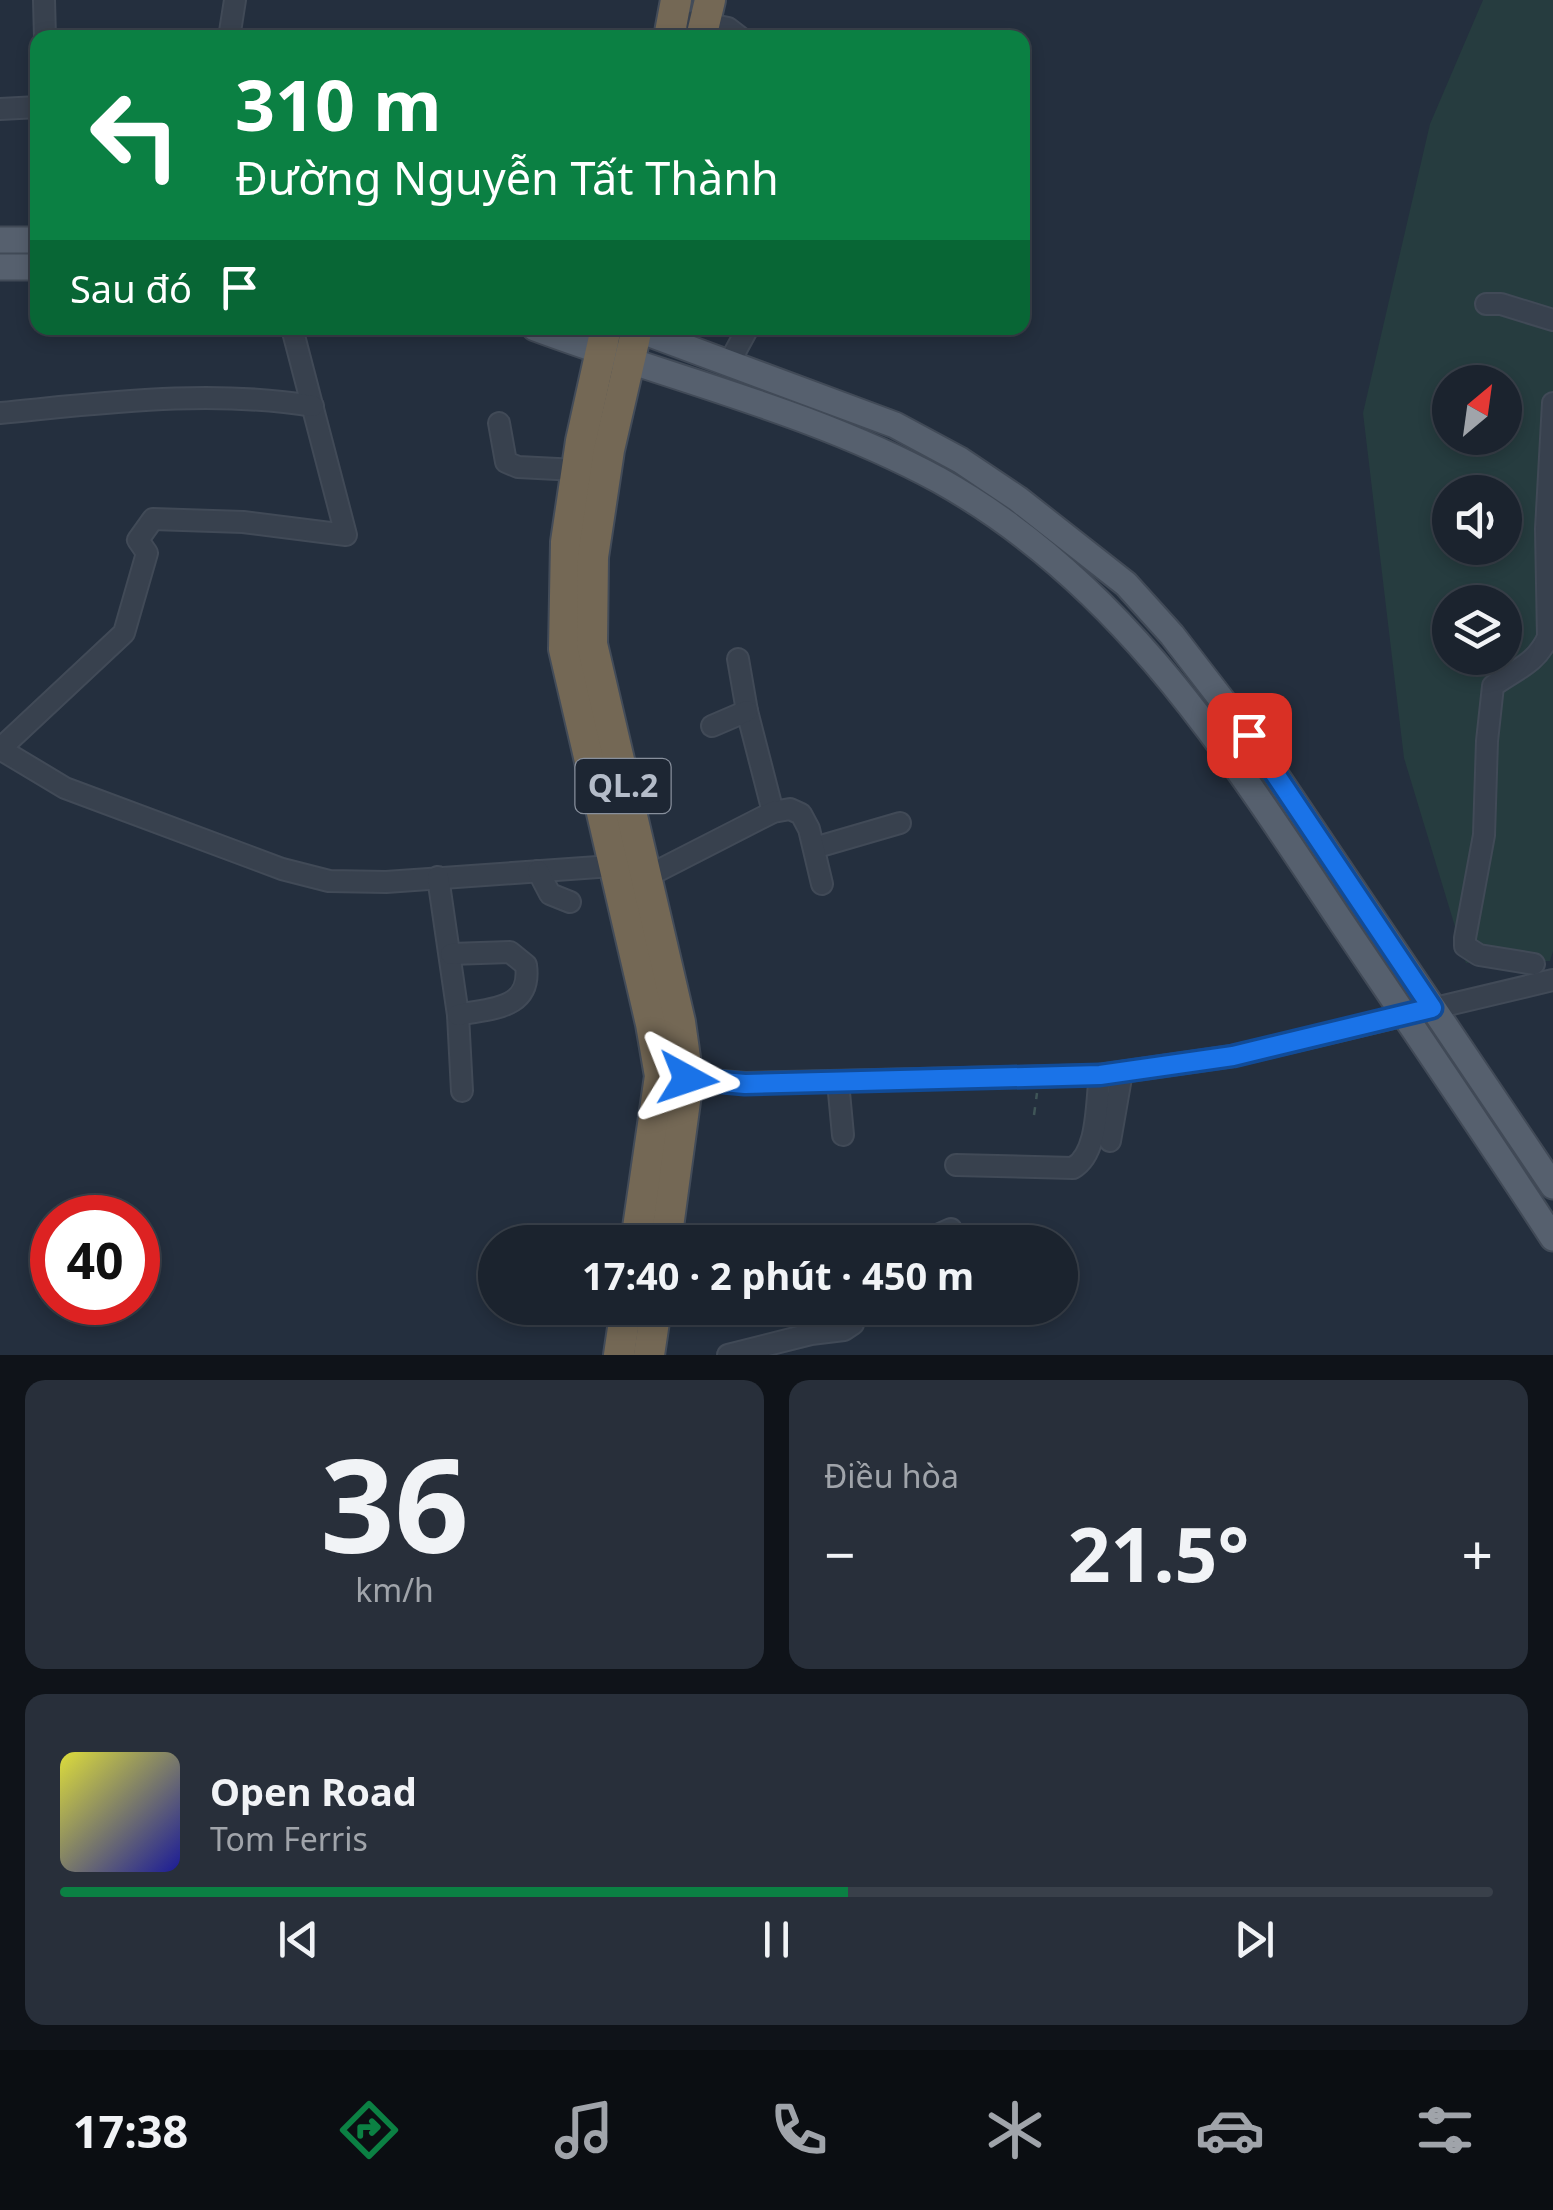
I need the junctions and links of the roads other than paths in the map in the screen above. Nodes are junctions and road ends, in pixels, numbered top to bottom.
1 (44, 0) edge
2 (235, 0) edge
3 (672, 18) edge
4 (705, 20) edge
5 (46, 30) edge
6 (230, 30) edge
7 (731, 30) edge
8 (30, 107) edge
9 (0, 109) edge
10 (0, 240) edge
11 (30, 240) edge
12 (30, 267) edge
13 (0, 268) edge
14 (1486, 304) dead end
15 (1553, 320) edge
16 (294, 335) edge
17 (575, 335) edge
18 (635, 335) edge
19 (655, 335) edge
20 (744, 335) edge
21 (603, 340) edge
22 (630, 362) junction
23 (730, 362) junction
24 (1553, 403) edge
25 (313, 406) junction
26 (0, 413) edge
27 (499, 423) dead end
28 (577, 470) junction
29 (738, 658) dead end
30 (747, 711) junction
31 (712, 726) dead end
32 (772, 812) junction
33 (900, 823) dead end
34 (814, 848) junction
35 (612, 866) junction
36 (1338, 867) junction
37 (538, 871) junction
38 (438, 877) junction
39 (644, 878) junction
40 (1315, 882) junction
41 (822, 884) dead end
42 (570, 902) dead end
43 (450, 954) junction
44 (1534, 964) dead end
45 (1553, 981) edge
46 (1432, 1008) junction
47 (1404, 1015) junction
48 (458, 1016) junction
49 (1122, 1072) junction
50 (1100, 1075) junction
51 (674, 1077) junction
52 (838, 1082) junction
53 (462, 1091) dead end
54 (843, 1135) dead end
55 (1110, 1141) dead end
56 (956, 1165) dead end
57 (1553, 1186) edge
58 (640, 1225) edge
59 (667, 1225) edge
60 (1553, 1238) edge
61 (623, 1325) edge
62 (653, 1325) edge
63 (852, 1325) edge
64 (619, 1355) edge
65 (649, 1355) edge
66 (728, 1355) edge

1 - 5 street
2 - 6 street
3 - 4 street
4 - 7 street
8 - 9 street
10 - 11 main road
12 - 13 main road
14 - 15 street
16 - 25 street
17 - 21 main road
18 - 22 highway, QL.2
19 - 23 main road
20 - 23 street
21 - 22 main road
21 - 28 highway, QL.2
22 - 39 highway, QL.2
22 - 40 main road
23 - 36 main road
24 - 44 street
25 - 26 street
25 - 38 street
27 - 28 street
28 - 35 highway, QL.2
29 - 30 street
30 - 31 street
30 - 32 street
32 - 34 street
32 - 39 street
33 - 34 street
34 - 41 street
35 - 37 street
35 - 51 highway, QL.2
36 - 40 main road
36 - 46 main road
37 - 38 street
37 - 42 street
38 - 43 street
39 - 51 highway, QL.2
40 - 47 main road
43 - 48 street
43 - 48 street
45 - 46 street
46 - 47 street
46 - 57 main road
47 - 49 street
47 - 60 main road
48 - 53 street
49 - 50 street
49 - 55 street
50 - 52 street
50 - 56 street
51 - 52 street
51 - 58 highway, QL.2
51 - 59 highway, QL.2
52 - 54 street
61 - 64 highway
62 - 65 highway
63 - 66 street

